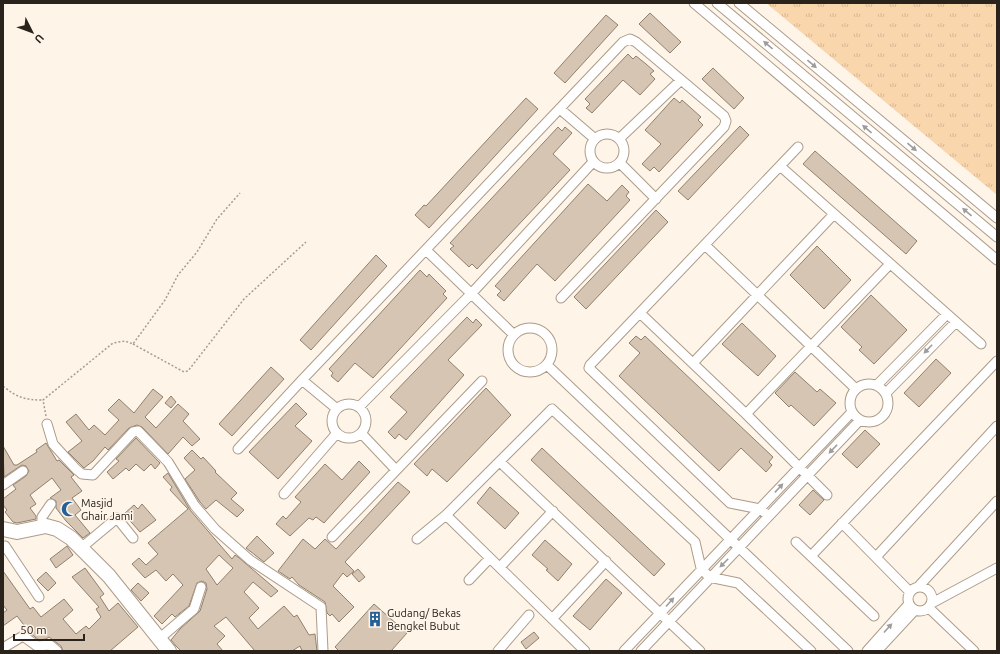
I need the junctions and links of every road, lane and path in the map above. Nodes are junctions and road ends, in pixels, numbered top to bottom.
1 (694, 3) edge
2 (717, 3) edge
3 (739, 3) edge
4 (681, 80) junction
5 (560, 109) junction
6 (595, 139) junction
7 (619, 139) junction
8 (798, 147) dead end
9 (593, 162) junction
10 (620, 163) junction
11 (780, 166) junction
12 (240, 193) dead end
13 (656, 199) junction
14 (834, 214) junction
15 (996, 216) edge
16 (984, 226) junction
17 (997, 237) edge
18 (306, 242) dead end
19 (705, 245) junction
20 (426, 250) junction
21 (997, 260) edge
22 (890, 264) junction
23 (471, 294) junction
24 (757, 295) junction
25 (561, 298) dead end
26 (640, 312) junction
27 (947, 314) junction
28 (956, 322) junction
29 (513, 334) junction
30 (133, 344) junction
31 (981, 344) dead end
32 (811, 346) junction
33 (997, 361) edge
34 (693, 363) junction
35 (547, 365) junction
36 (302, 380) junction
37 (482, 381) dead end
38 (3, 386) edge
39 (878, 386) junction
40 (856, 389) junction
41 (886, 393) junction
42 (43, 400) junction
43 (359, 407) junction
44 (336, 409) junction
45 (852, 412) junction
46 (746, 414) junction
47 (860, 420) junction
48 (47, 424) joint
49 (997, 426) edge
50 (337, 433) junction
51 (361, 433) junction
52 (238, 449) dead end
53 (500, 462) junction
54 (799, 466) junction
55 (396, 470) junction
56 (23, 471) dead end
57 (807, 475) junction
58 (3, 485) edge
59 (284, 494) dead end
60 (827, 495) dead end
61 (997, 501) edge
62 (51, 504) dead end
63 (760, 509) junction
64 (553, 511) junction
65 (446, 515) junction
66 (769, 516) junction
67 (842, 523) junction
68 (42, 527) junction
69 (10, 530) edge
70 (332, 537) dead end
71 (133, 538) dead end
72 (416, 539) dead end
73 (730, 540) junction
74 (796, 542) dead end
75 (4, 547) edge
76 (81, 548) junction
77 (739, 548) junction
78 (811, 556) junction
79 (876, 557) junction
80 (490, 558) junction
81 (606, 561) junction
82 (500, 567) junction
83 (701, 568) junction
84 (997, 568) edge
85 (709, 577) junction
86 (469, 580) dead end
87 (201, 587) dead end
88 (914, 589) junction
89 (39, 596) dead end
90 (931, 605) junction
91 (912, 607) junction
92 (660, 613) junction
93 (529, 615) dead end
94 (874, 616) dead end
95 (552, 619) junction
96 (669, 622) junction
97 (159, 639) junction
98 (3, 648) edge
99 (56, 651) edge
100 (168, 651) edge
101 (323, 651) edge
102 (498, 651) edge
103 (585, 651) edge
104 (624, 651) edge
105 (641, 651) edge
106 (700, 651) edge
107 (811, 651) edge
108 (848, 651) edge
109 (867, 651) edge
110 (877, 651) edge
111 (974, 651) edge

1 - 21 street
16 -> 2 street
3 -> 15 street
4 - 5 street
4 - 7 street
4 - 13 street
5 - 6 street
5 - 20 street
6 - 7 street
6 - 9 street
7 - 10 street
8 - 11 street
9 - 10 street
9 - 23 street
10 - 13 street
11 - 14 street
11 - 19 street
12 - 30 path
13 - 25 street
14 - 22 street
14 - 24 street
15 - 16 street
16 - 17 street
18 - 30 path
19 - 24 street
19 - 26 street
20 - 23 street
20 - 36 street
22 - 27 street
22 - 32 street
23 - 29 street
23 - 43 street
24 - 32 street
24 - 34 street
26 - 34 street
26 - 63 street
27 - 28 street
27 - 39 street
28 - 31 street
28 -> 41 street
29 - 35 street
29 - 35 street
30 - 42 path
32 - 40 street
32 - 46 street
33 - 67 street
34 - 46 street
35 - 73 street
36 - 44 street
36 - 52 street
37 - 55 street
38 - 42 path
39 - 40 street
39 - 41 street
40 - 45 street
41 - 47 street
42 - 48 path
43 - 44 street
43 - 51 street
44 - 50 street
45 - 47 street
45 - 54 street
46 - 54 street
47 -> 57 street
48 - 101 street
49 - 79 street
50 - 51 street
50 - 59 street
51 - 55 street
53 - 64 street
53 - 65 street
53 - 83 street
54 - 57 street
63 -> 54 street
55 - 70 street
56 - 58 street
57 - 60 street
57 - 66 street
61 - 88 street
62 - 68 street
63 - 66 street
63 - 73 street
64 - 81 street
64 - 82 street
65 - 72 street
65 - 80 street
66 - 77 street
67 - 78 street
67 - 79 street
68 - 69 main road
68 - 76 main road
69 - 75 street
71 - 76 street
73 - 77 street
73 - 83 street
74 - 78 street
75 - 89 street
76 - 97 main road
77 -> 85 street
77 - 108 street
78 - 94 street
79 - 88 street
80 - 82 street
80 - 86 street
81 - 92 street
81 - 95 street
82 - 95 street
83 - 85 street
92 -> 83 street
84 - 90 street
85 - 96 street
85 - 107 street
87 - 97 street
88 - 90 street
88 - 91 street
90 - 91 street
90 - 111 street
109 -> 91 street
91 - 110 street
92 - 96 street
92 - 104 street
93 - 102 street
95 - 103 street
96 - 105 street
96 - 106 street
97 - 100 main road
98 - 99 street

